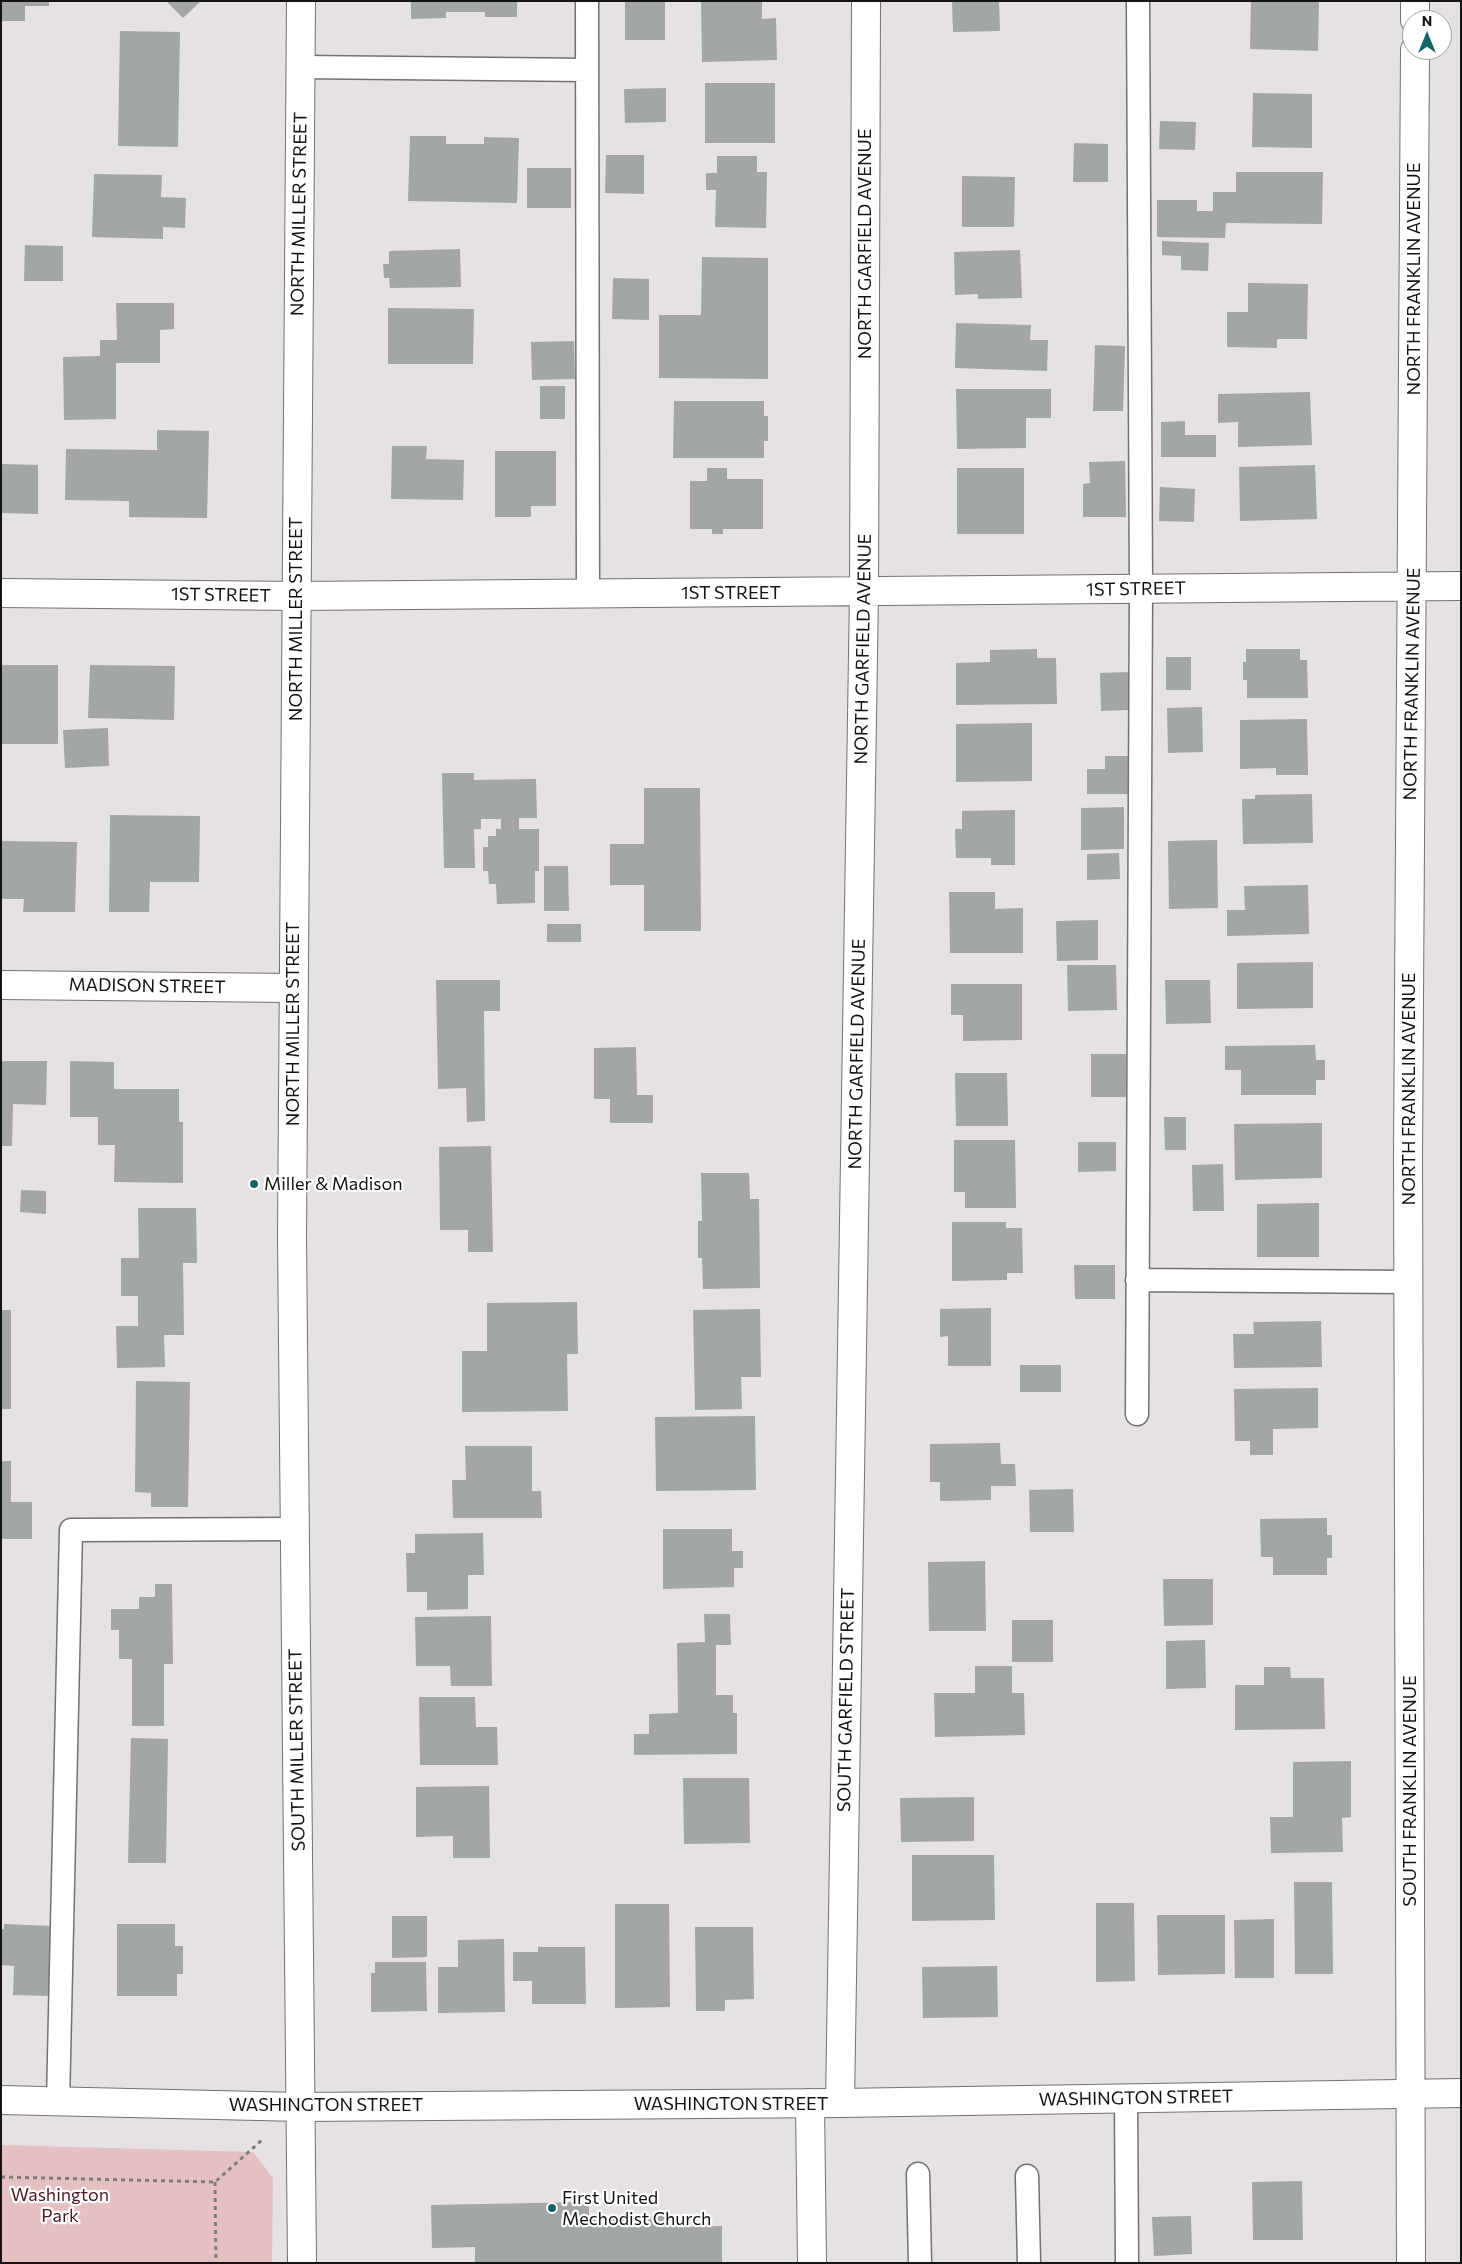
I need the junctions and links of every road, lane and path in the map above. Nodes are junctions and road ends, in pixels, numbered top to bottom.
1 (301, 1) edge
2 (587, 1) edge
3 (866, 1) edge
4 (1138, 1) edge
5 (1415, 60) edge
6 (301, 67) junction
7 (587, 70) junction
8 (1413, 586) junction
9 (1461, 586) edge
10 (1141, 589) junction
11 (864, 592) junction
12 (1, 593) edge
13 (588, 594) junction
14 (296, 596) junction
15 (1, 985) edge
16 (293, 988) junction
17 (292, 1237) joint
18 (1137, 1280) junction
19 (1408, 1282) junction
20 (853, 1297) joint
21 (1408, 1319) joint
22 (1137, 1414) dead end
23 (295, 1529) junction
24 (1461, 2093) edge
25 (1410, 2094) junction
26 (1126, 2099) junction
27 (1, 2100) edge
28 (58, 2102) junction
29 (810, 2103) junction
30 (840, 2103) junction
31 (301, 2106) junction
32 (918, 2174) dead end
33 (1027, 2176) dead end
34 (1, 2177) edge
35 (215, 2182) junction
36 (216, 2263) edge
37 (302, 2263) edge
38 (812, 2263) edge
39 (920, 2263) edge
40 (1029, 2263) edge
41 (1126, 2263) edge
42 (1411, 2263) edge

1 - 6 street, NORTH MILLER STREET
2 - 7 lane
3 - 11 street, NORTH GARFIELD AVENUE
4 - 10 lane
5 - 8 street, NORTH FRANKLIN AVENUE
6 - 7 lane
6 - 14 street, NORTH MILLER STREET
7 - 13 lane
8 - 9 street, 1ST STREET
8 - 10 street, 1ST STREET
8 - 19 street, NORTH FRANKLIN AVENUE
10 - 11 street, 1ST STREET
10 - 18 lane
11 - 13 street, 1ST STREET
11 - 20 street, NORTH GARFIELD AVENUE
12 - 14 street, 1ST STREET
13 - 14 street, 1ST STREET
14 - 16 street, NORTH MILLER STREET
15 - 16 street, MADISON STREET
16 - 17 street, NORTH MILLER STREET
17 - 23 street, SOUTH MILLER STREET
18 - 19 lane
18 - 22 lane
19 - 21 street, NORTH FRANKLIN AVENUE
20 - 30 street, SOUTH GARFIELD STREET
21 - 25 street, SOUTH FRANKLIN AVENUE
23 - 28 lane
23 - 31 street, SOUTH MILLER STREET
24 - 25 street, WASHINGTON STREET
25 - 26 street, WASHINGTON STREET
25 - 42 street, SOUTH FRANKLIN AVENUE
26 - 30 street, WASHINGTON STREET
26 - 41 lane
27 - 28 street, WASHINGTON STREET
28 - 31 street, WASHINGTON STREET
29 - 30 street, WASHINGTON STREET
29 - 31 street, WASHINGTON STREET
29 - 38 street
31 - 35 path
31 - 37 street, SOUTH MILLER STREET
32 - 39 lane
33 - 40 lane
34 - 35 path
35 - 36 path

